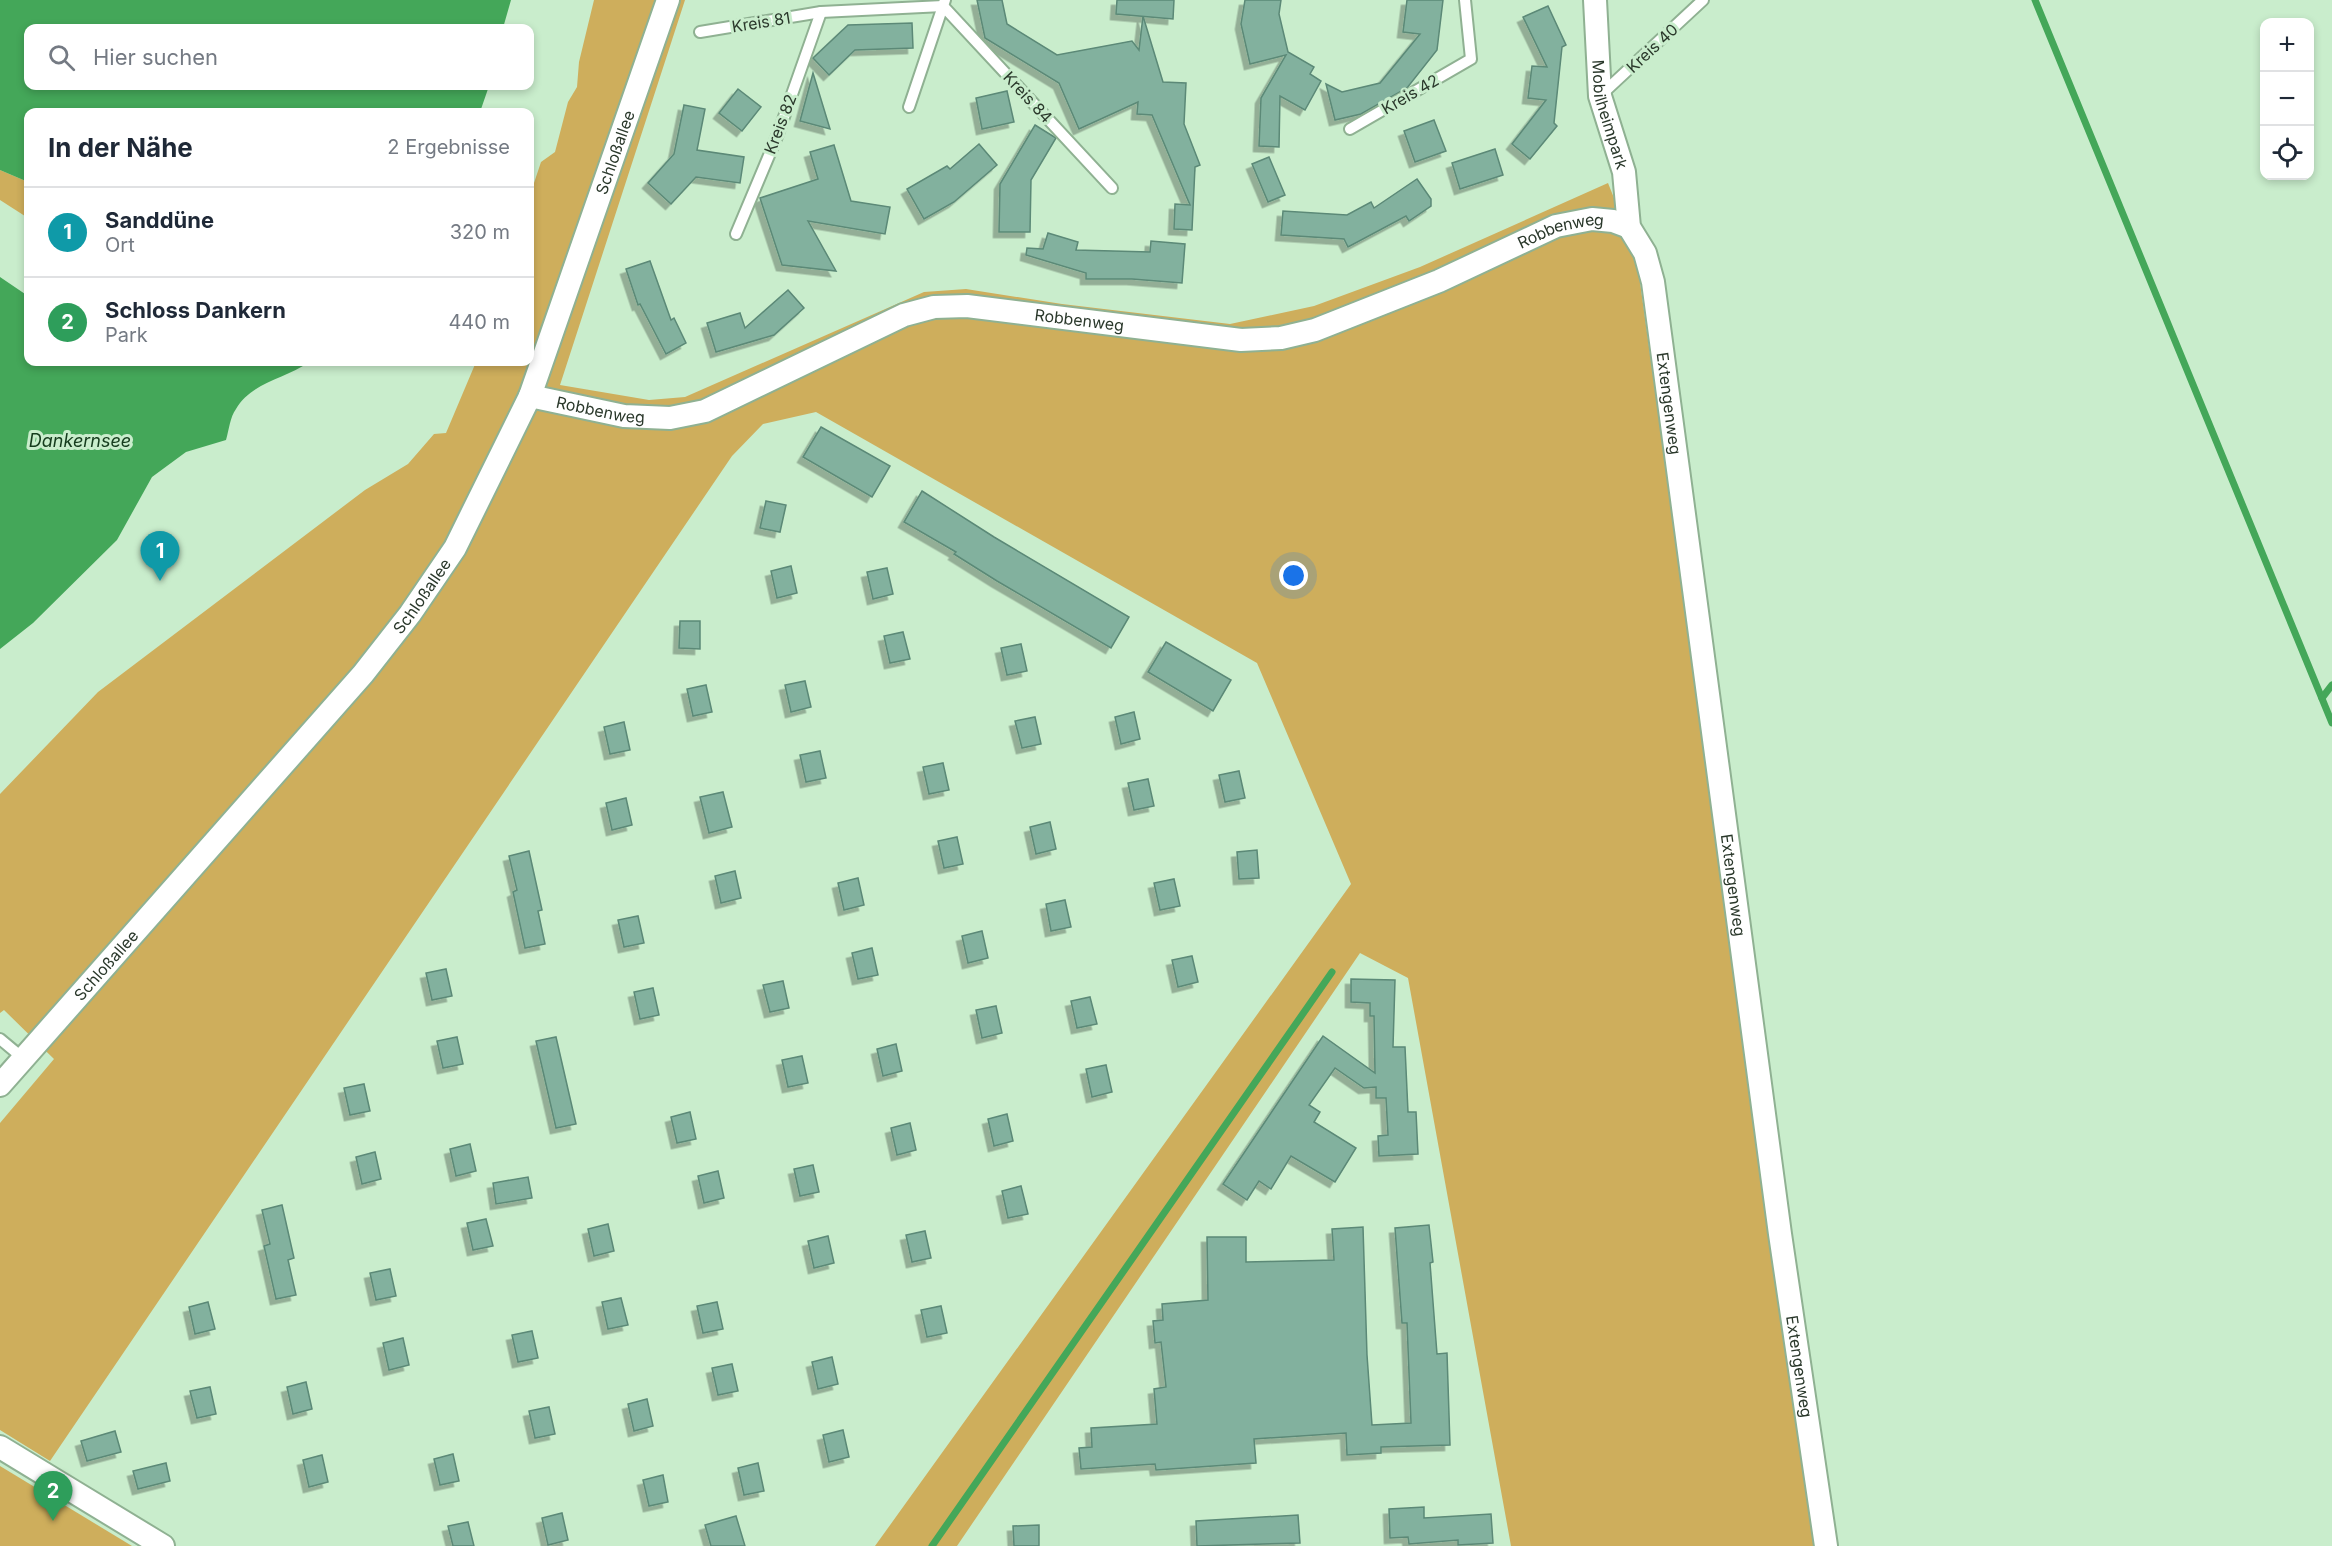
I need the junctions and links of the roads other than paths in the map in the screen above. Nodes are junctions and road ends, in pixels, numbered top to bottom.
1 (668, 0) edge
2 (1465, 0) edge
3 (1595, 0) edge
4 (1703, 0) edge
5 (944, 3) edge
6 (821, 12) junction
7 (700, 32) dead end
8 (1600, 96) junction
9 (909, 107) dead end
10 (1350, 129) dead end
11 (1112, 188) dead end
12 (1629, 227) junction
13 (736, 234) dead end
14 (530, 396) junction
15 (0, 1039) edge
16 (24, 1059) junction
17 (0, 1085) edge
18 (0, 1447) edge
19 (163, 1546) edge
20 (1826, 1546) edge

1 - 14 street, Schloßallee
2 - 10 lane, Kreis 42
3 - 8 street, Mobilheimpark
4 - 8 lane, Kreis 40
5 - 6 lane, Kreis 81
5 - 9 lane
5 - 11 lane, Kreis 84
6 - 7 lane, Kreis 81
6 - 13 lane, Kreis 82
8 - 12 street, Mobilheimpark
12 - 14 street, Robbenweg
12 - 20 street, Extengenweg
14 - 16 street, Schloßallee
15 - 16 lane
16 - 17 street, Schloßallee
18 - 19 street

